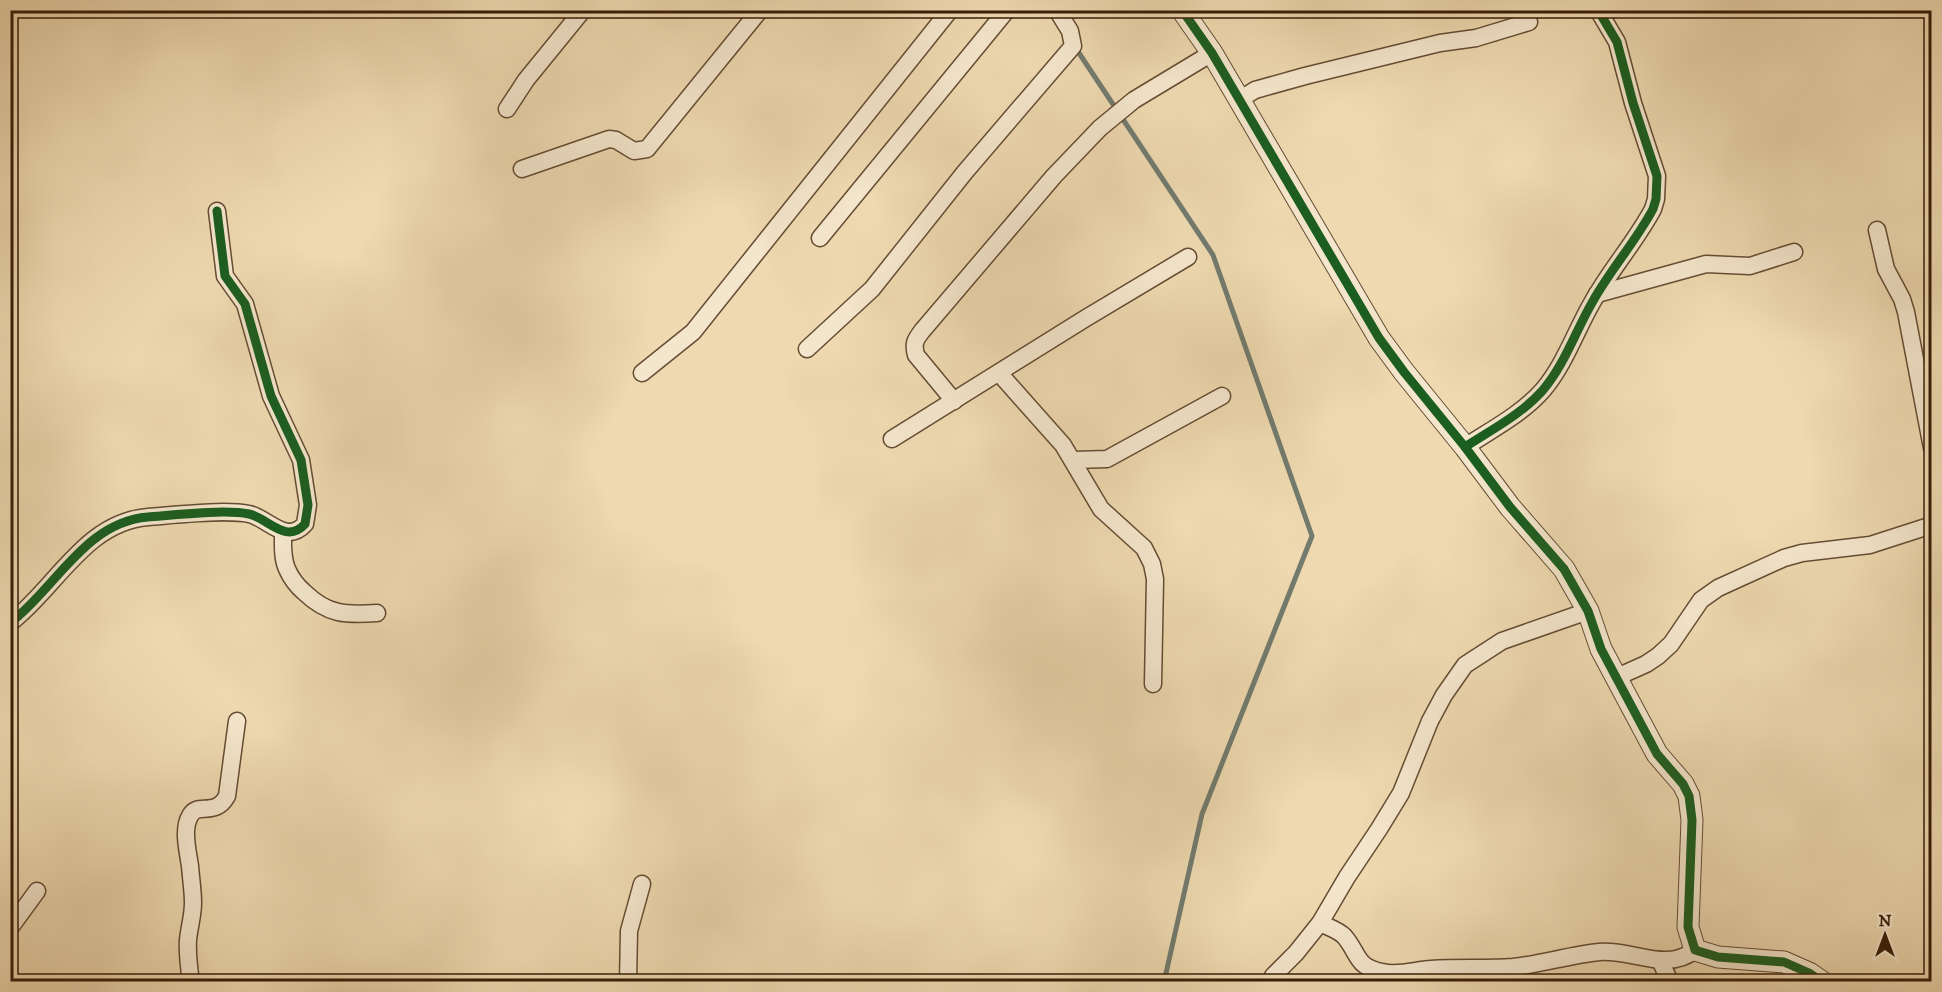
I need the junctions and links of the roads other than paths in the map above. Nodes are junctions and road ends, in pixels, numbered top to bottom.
1 (583, 10) edge
2 (760, 10) edge
3 (950, 10) edge
4 (1007, 10) edge
5 (1057, 10) edge
6 (1182, 10) edge
7 (1598, 10) edge
8 (1529, 22) dead end
9 (1212, 53) junction
10 (1239, 100) junction
11 (507, 109) dead end
12 (522, 169) dead end
13 (217, 211) dead end
14 (1876, 230) dead end
15 (820, 238) dead end
16 (1794, 252) dead end
17 (1188, 257) dead end
18 (1597, 294) junction
19 (807, 349) dead end
20 (642, 373) dead end
21 (999, 373) junction
22 (1221, 396) dead end
23 (954, 400) junction
24 (892, 439) dead end
25 (1465, 447) junction
26 (1932, 448) edge
27 (1074, 460) junction
28 (1932, 525) edge
29 (283, 532) junction
30 (1588, 611) junction
31 (377, 613) dead end
32 (10, 623) edge
33 (1617, 677) junction
34 (1153, 684) dead end
35 (237, 721) dead end
36 (642, 884) dead end
37 (37, 891) dead end
38 (1320, 923) junction
39 (10, 928) edge
40 (1695, 950) junction
41 (1660, 960) junction
42 (191, 981) edge
43 (628, 981) edge
44 (1271, 981) edge
45 (1670, 981) edge
46 (1822, 981) edge

1 - 11 street
2 - 12 street
3 - 20 street
4 - 15 street
5 - 19 street
6 - 9 street
7 - 18 street
8 - 10 street
9 - 10 street
9 - 23 street
10 - 25 street
13 - 29 street
14 - 26 street
16 - 18 street
17 - 21 street
18 - 25 street
21 - 23 street
21 - 27 street
22 - 27 street
23 - 24 street
25 - 30 street
27 - 34 street
28 - 33 street
29 - 31 street
29 - 32 street
30 - 33 street
30 - 38 street
33 - 40 street
35 - 42 street
36 - 43 street
37 - 39 street
38 - 41 street
38 - 44 street
40 - 41 street
40 - 46 street
41 - 45 street

